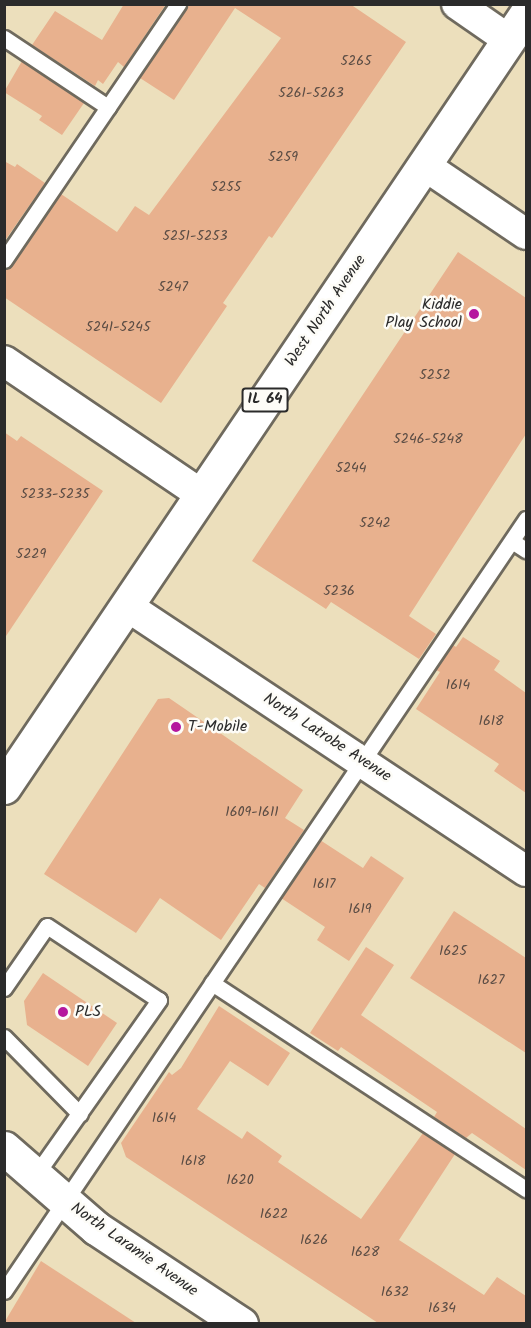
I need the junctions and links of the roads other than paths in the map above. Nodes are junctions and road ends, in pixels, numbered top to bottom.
1 (178, 4) edge
2 (457, 4) edge
3 (518, 27) edge
4 (4, 38) edge
5 (108, 107) junction
6 (424, 165) junction
7 (526, 234) edge
8 (4, 260) edge
9 (4, 361) edge
10 (202, 495) junction
11 (526, 519) edge
12 (512, 541) junction
13 (526, 550) edge
14 (127, 606) junction
15 (362, 762) junction
16 (4, 787) edge
17 (526, 871) edge
18 (212, 983) junction
19 (5, 989) edge
20 (4, 1037) edge
21 (80, 1114) junction
22 (4, 1148) edge
23 (34, 1177) junction
24 (526, 1189) edge
25 (65, 1202) junction
26 (4, 1291) edge
27 (241, 1323) edge

1 - 5 lane
2 - 3 street
3 - 6 main road, West North Avenue / IL 64
4 - 5 lane
5 - 8 lane
6 - 7 street
6 - 10 main road, West North Avenue / IL 64
9 - 10 street
10 - 14 main road, West North Avenue / IL 64
11 - 12 lane
12 - 13 lane
12 - 15 lane
14 - 15 street, North Latrobe Avenue
14 - 16 main road, West North Avenue / IL 64
15 - 17 street, North Latrobe Avenue
15 - 18 lane
18 - 24 lane
18 - 25 lane
19 - 21 lane
20 - 21 lane
21 - 23 lane
22 - 23 main road, North Laramie Avenue
23 - 25 main road, North Laramie Avenue
25 - 26 lane
25 - 27 main road, North Laramie Avenue

